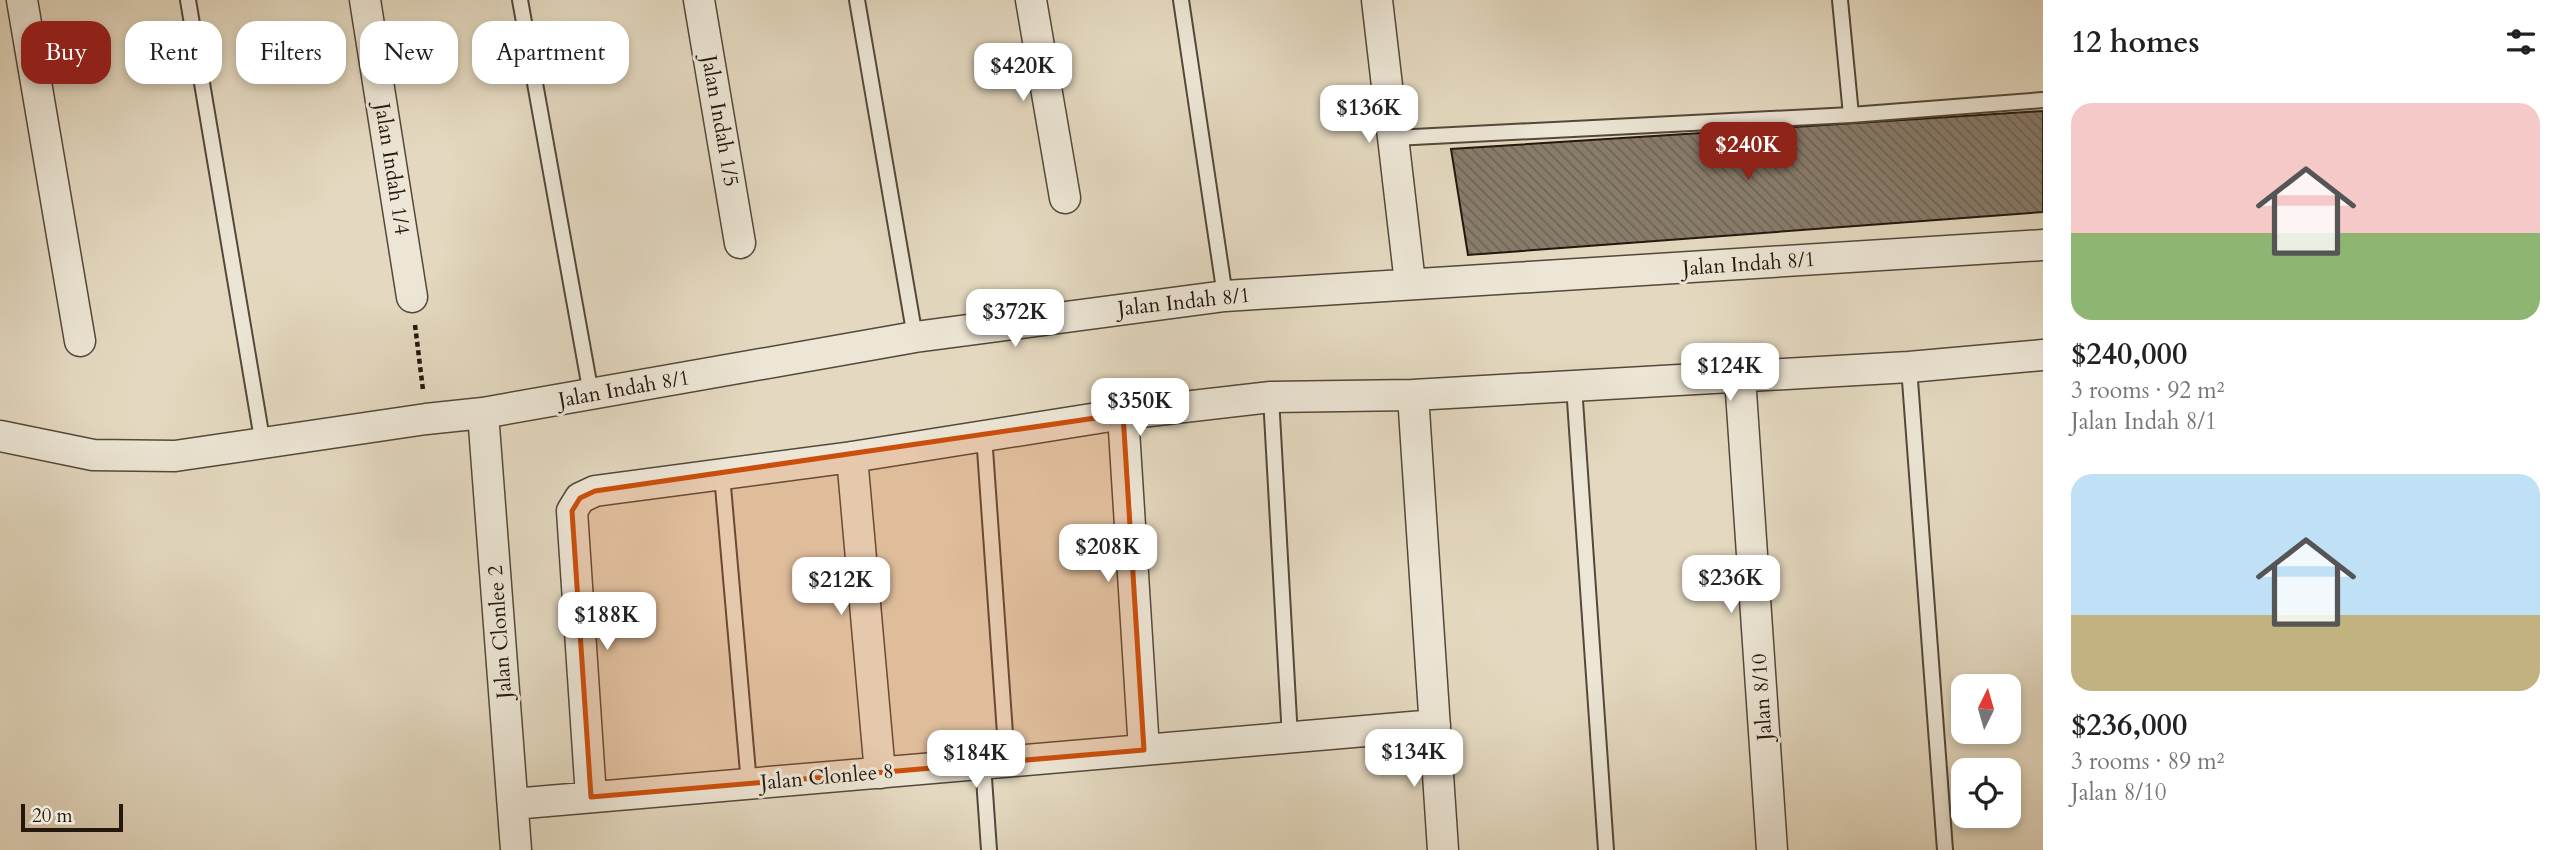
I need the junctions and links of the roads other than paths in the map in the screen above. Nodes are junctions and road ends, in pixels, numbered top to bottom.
1 (22, 0) edge
2 (188, 0) edge
3 (365, 0) edge
4 (520, 0) edge
5 (699, 0) edge
6 (857, 0) edge
7 (1031, 0) edge
8 (1181, 0) edge
9 (1377, 0) edge
10 (1840, 0) edge
11 (2043, 100) edge
12 (1851, 115) junction
13 (1394, 138) junction
14 (1065, 198) dead end
15 (740, 243) dead end
16 (2043, 245) edge
17 (1410, 283) junction
18 (1225, 296) junction
19 (412, 297) road end
20 (915, 337) junction
21 (80, 341) dead end
22 (2043, 355) edge
23 (1909, 367) junction
24 (1740, 377) junction
25 (1574, 386) junction
26 (591, 394) junction
27 (1413, 395) junction
28 (1270, 397) junction
29 (483, 413) junction
30 (1123, 414) junction
31 (984, 435) junction
32 (0, 436) edge
33 (263, 445) junction
34 (852, 457) junction
35 (722, 475) junction
36 (1434, 725) junction
37 (1290, 738) junction
38 (1144, 750) junction
39 (995, 763) junction
40 (880, 773) junction
41 (748, 784) junction
42 (591, 797) junction
43 (513, 804) junction
44 (516, 850) edge
45 (989, 850) edge
46 (1443, 850) edge
47 (1606, 850) edge
48 (1772, 850) edge
49 (1945, 850) edge

1 - 21 street
2 - 33 lane
3 - 19 street, Jalan Indah 1/4
4 - 26 lane
5 - 15 street, Jalan Indah 1/5
6 - 20 lane
7 - 14 street
8 - 18 lane
9 - 13 street
10 - 12 lane
11 - 12 lane
12 - 13 lane
13 - 17 street
16 - 17 street, Jalan Indah 8/1
17 - 18 street, Jalan Indah 8/1
18 - 20 street, Jalan Indah 8/1
20 - 26 street, Jalan Indah 8/1
22 - 23 street
23 - 24 street
23 - 49 lane
24 - 25 street
24 - 48 street, Jalan 8/10
25 - 27 street
25 - 47 lane
26 - 29 street, Jalan Indah 8/1
27 - 28 street
27 - 36 street
28 - 30 street
28 - 37 lane
29 - 33 street, Jalan Indah 8/1
29 - 43 street, Jalan Clonlee 2
30 - 31 street
30 - 38 street
31 - 34 street
31 - 39 lane
32 - 33 street, Jalan Indah 8/1
34 - 35 street
34 - 40 street
35 - 41 lane
35 - 42 street
36 - 37 street, Jalan Clonlee 8
36 - 46 street
37 - 38 street, Jalan Clonlee 8
38 - 39 street, Jalan Clonlee 8
39 - 40 street, Jalan Clonlee 8
39 - 45 lane
40 - 41 street, Jalan Clonlee 8
41 - 42 street, Jalan Clonlee 8
42 - 43 street, Jalan Clonlee 8
43 - 44 street, Jalan Clonlee 2

